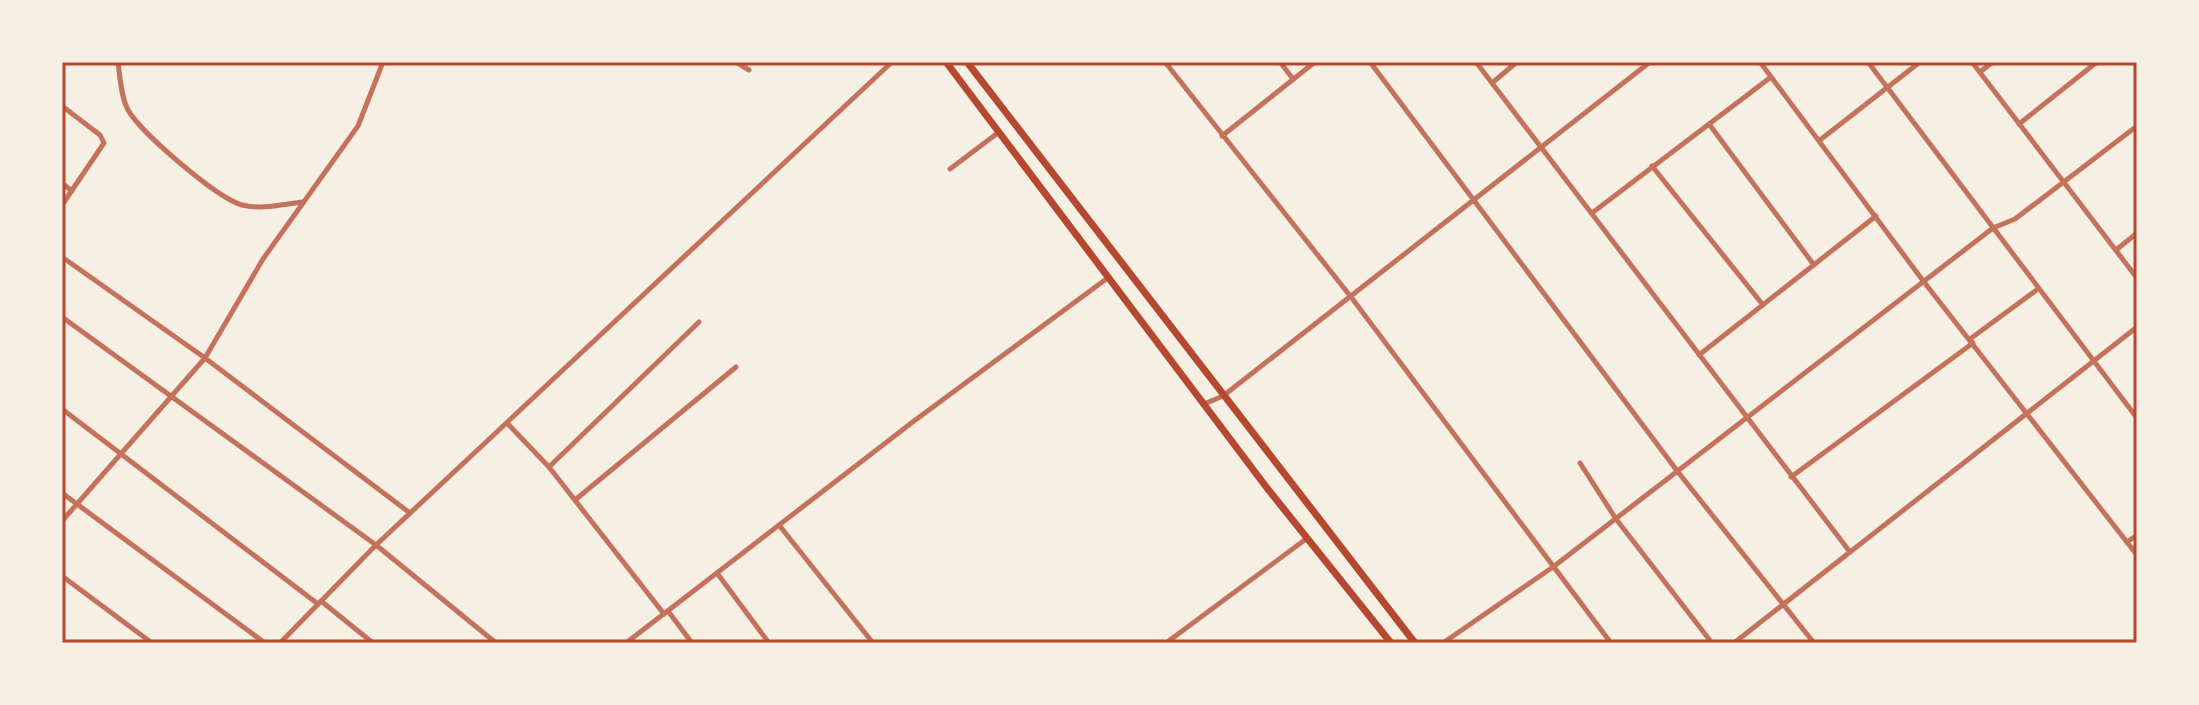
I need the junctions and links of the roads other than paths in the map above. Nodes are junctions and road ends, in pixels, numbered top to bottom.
1 (118, 62) edge
2 (383, 62) edge
3 (736, 62) edge
4 (892, 62) edge
5 (946, 62) edge
6 (967, 62) edge
7 (1165, 62) edge
8 (1280, 62) edge
9 (1315, 62) edge
10 (1370, 62) edge
11 (1476, 62) edge
12 (1517, 62) edge
13 (1650, 62) edge
14 (1760, 62) edge
15 (1868, 62) edge
16 (1920, 62) edge
17 (1972, 62) edge
18 (1993, 62) edge
19 (2097, 62) edge
20 (749, 70) dead end
21 (1980, 72) junction
22 (1771, 77) junction
23 (1293, 79) junction
24 (1492, 83) junction
25 (1886, 87) junction
26 (62, 106) edge
27 (1709, 124) junction
28 (2019, 124) junction
29 (2137, 126) edge
30 (999, 132) junction
31 (1222, 136) junction
32 (1820, 140) junction
33 (1541, 146) junction
34 (1652, 166) junction
35 (950, 169) dead end
36 (2065, 181) junction
37 (62, 183) edge
38 (72, 191) junction
39 (1473, 198) junction
40 (304, 202) junction
41 (62, 205) edge
42 (1592, 213) junction
43 (1876, 216) junction
44 (1993, 228) junction
45 (2137, 233) edge
46 (2116, 250) junction
47 (62, 257) edge
48 (1814, 265) junction
49 (1109, 277) junction
50 (2137, 278) edge
51 (1924, 282) junction
52 (2038, 289) junction
53 (1351, 297) junction
54 (1763, 305) junction
55 (62, 317) edge
56 (699, 322) dead end
57 (2137, 327) edge
58 (1972, 341) junction
59 (1699, 355) junction
60 (205, 358) junction
61 (2092, 361) junction
62 (736, 367) dead end
63 (170, 394) junction
64 (1223, 396) junction
65 (1204, 404) junction
66 (62, 409) edge
67 (2028, 414) junction
68 (1747, 418) junction
69 (2137, 418) edge
70 (507, 423) junction
71 (121, 453) junction
72 (1580, 463) dead end
73 (549, 467) junction
74 (1678, 472) junction
75 (1791, 477) junction
76 (62, 493) edge
77 (575, 500) junction
78 (77, 504) junction
79 (410, 513) junction
80 (1616, 519) junction
81 (62, 521) edge
82 (779, 525) junction
83 (2137, 535) edge
84 (1306, 539) junction
85 (2127, 542) junction
86 (376, 545) junction
87 (1850, 552) junction
88 (2137, 555) edge
89 (1553, 567) junction
90 (717, 573) junction
91 (62, 576) edge
92 (320, 602) junction
93 (1784, 604) junction
94 (666, 612) junction
95 (152, 643) edge
96 (265, 643) edge
97 (280, 643) edge
98 (373, 643) edge
99 (496, 643) edge
100 (626, 643) edge
101 (692, 643) edge
102 (769, 643) edge
103 (873, 643) edge
104 (1166, 643) edge
105 (1391, 643) edge
106 (1415, 643) edge
107 (1443, 643) edge
108 (1611, 643) edge
109 (1712, 643) edge
110 (1734, 643) edge
111 (1814, 643) edge

1 - 40 street
2 - 40 street
3 - 20 street
4 - 70 street
5 - 30 main road
6 - 64 main road
7 - 31 street
8 - 23 street
9 - 23 street
10 - 39 street
11 - 24 street
12 - 24 street
13 - 33 street
14 - 22 street
15 - 25 street
16 - 25 street
17 - 21 street
18 - 21 street
19 - 28 street
21 - 28 street
22 - 27 street
22 - 32 street
23 - 31 street
24 - 33 street
25 - 32 street
25 - 44 street
26 - 38 street
27 - 34 street
27 - 48 street
28 - 36 street
29 - 36 street
30 - 35 street
30 - 49 main road
31 - 53 street
32 - 43 street
33 - 39 street
33 - 42 street
34 - 42 street
34 - 54 street
36 - 44 street
36 - 46 street
37 - 38 street
38 - 41 street
39 - 53 street
39 - 74 street
40 - 60 street
42 - 59 street
43 - 48 street
43 - 51 street
44 - 51 street
44 - 52 street
45 - 46 street
46 - 50 street
47 - 60 street
48 - 54 street
49 - 65 main road
49 - 82 street
51 - 58 street
51 - 68 street
52 - 58 street
52 - 61 street
53 - 64 street
53 - 89 street
54 - 59 street
55 - 63 street
56 - 73 street
57 - 61 street
58 - 67 street
58 - 75 street
59 - 68 street
60 - 63 street
60 - 79 street
61 - 67 street
61 - 69 street
62 - 77 street
63 - 71 street
63 - 86 street
64 - 65 street
64 - 106 main road
65 - 84 main road
66 - 71 street
67 - 85 street
67 - 87 street
68 - 74 street
68 - 75 street
70 - 73 street
70 - 79 street
71 - 78 street
71 - 92 street
72 - 80 street
73 - 77 street
74 - 80 street
74 - 93 street
75 - 87 street
76 - 78 street
77 - 94 street
78 - 81 street
78 - 96 street
79 - 86 street
80 - 89 street
80 - 109 street
82 - 90 street
82 - 103 street
83 - 85 street
84 - 104 street
84 - 105 main road
85 - 88 street
86 - 92 street
86 - 99 street
87 - 93 street
89 - 107 street
89 - 108 street
90 - 94 street
90 - 102 street
91 - 95 street
92 - 97 street
92 - 98 street
93 - 110 street
93 - 111 street
94 - 100 street
94 - 101 street

